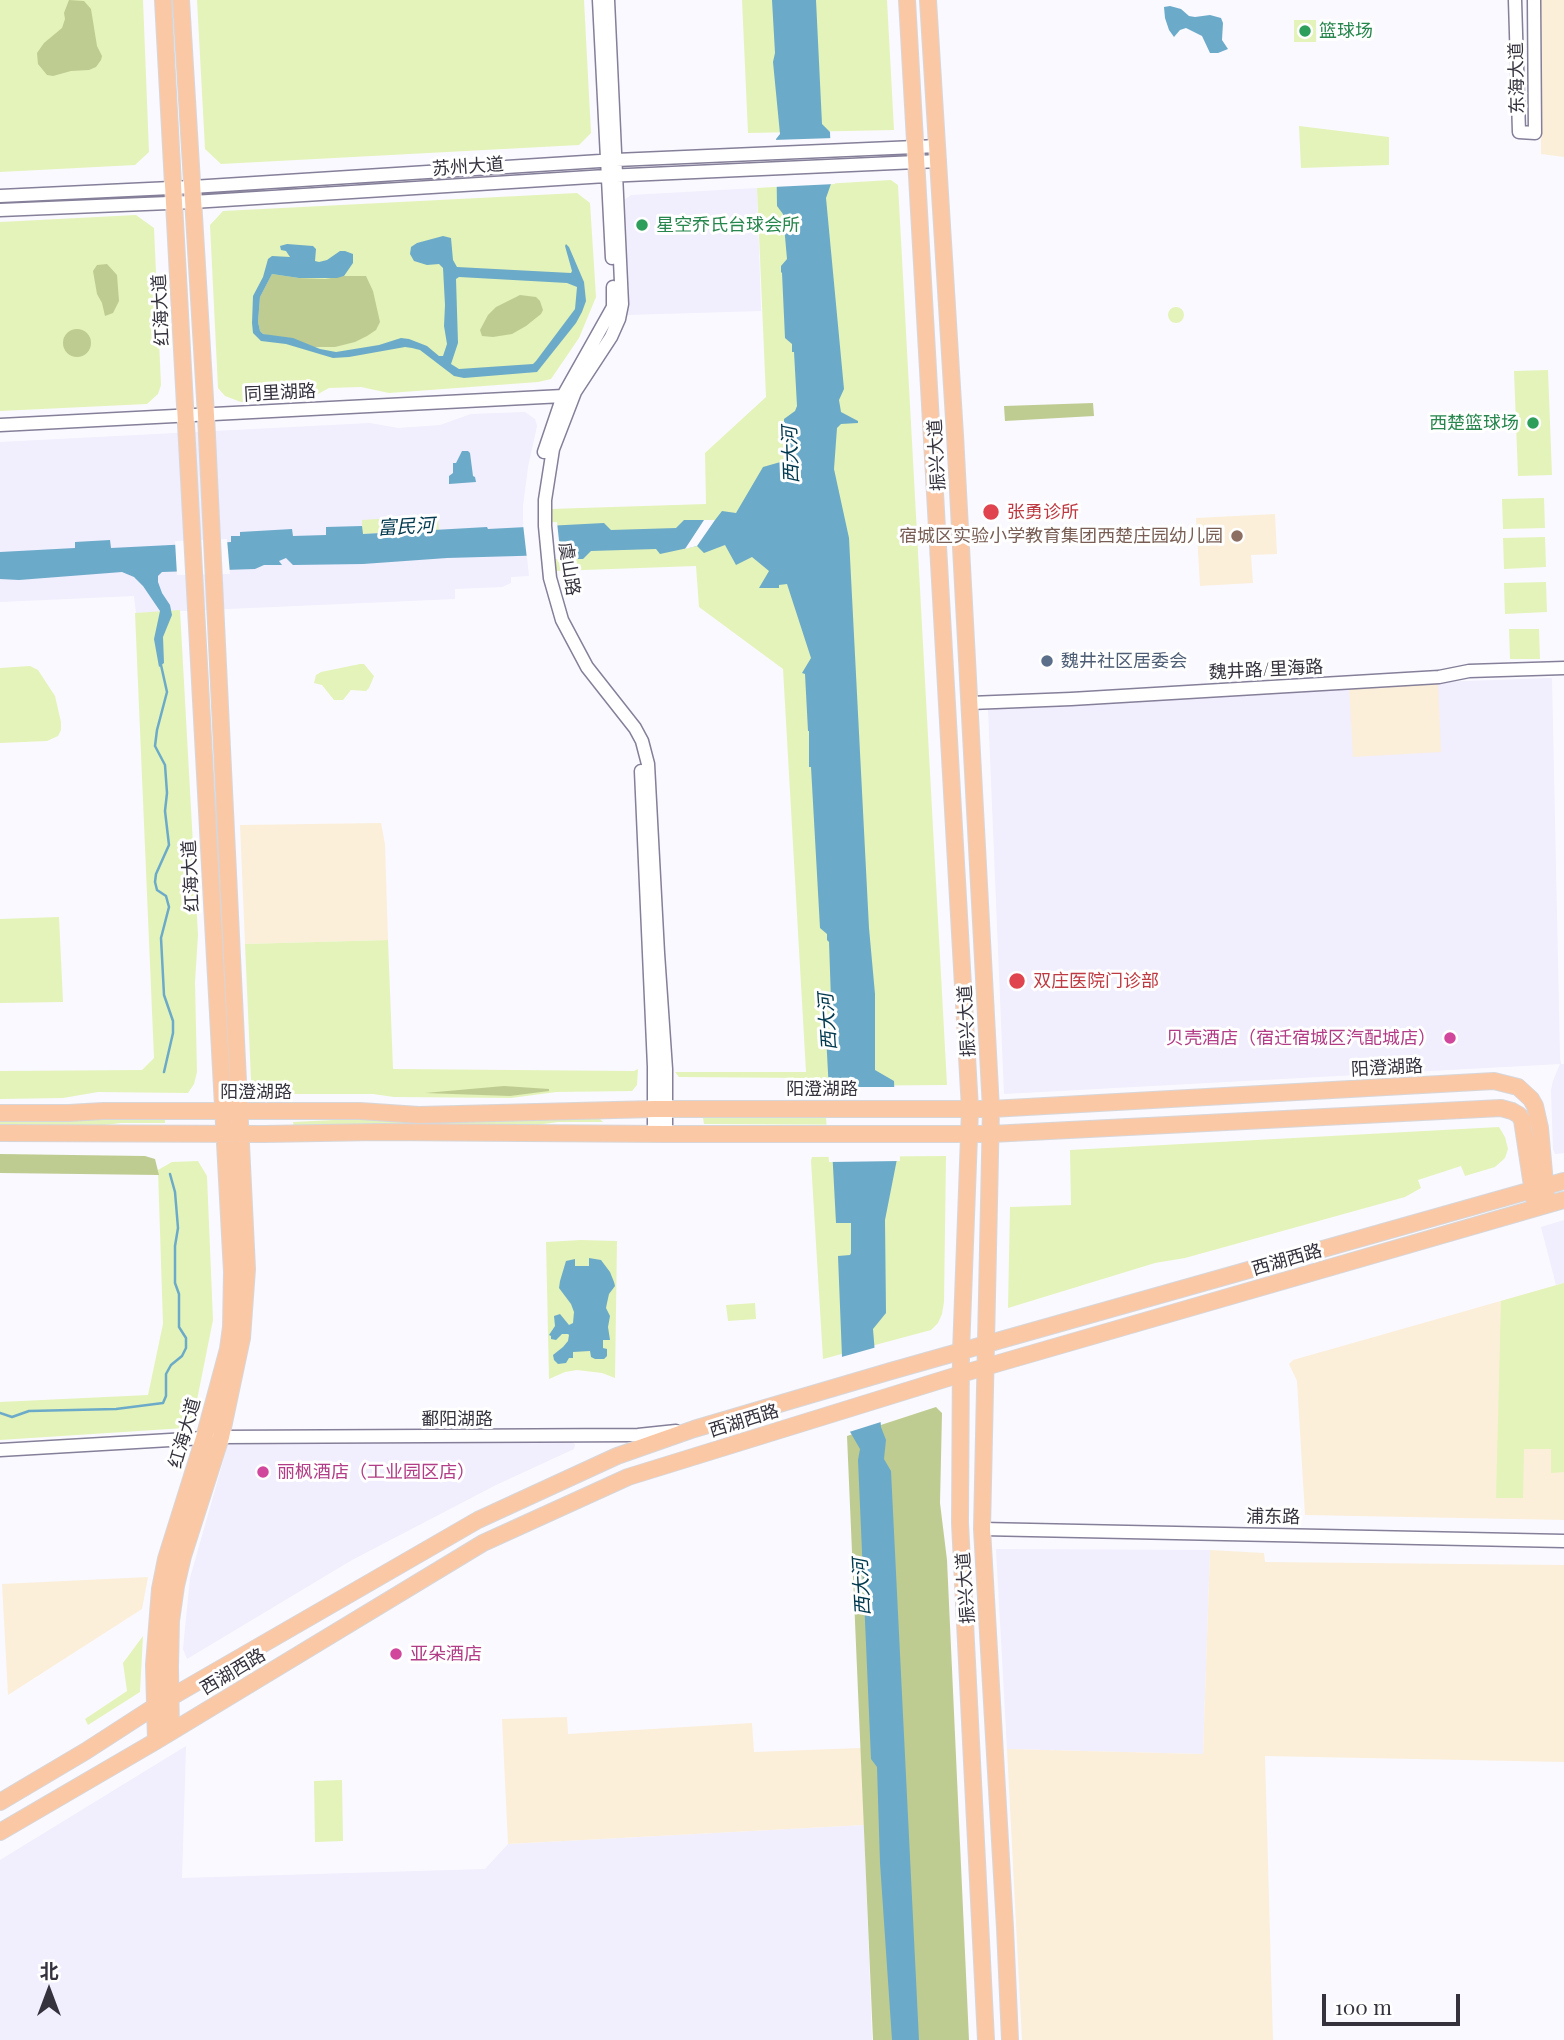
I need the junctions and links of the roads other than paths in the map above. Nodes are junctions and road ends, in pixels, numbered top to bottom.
1 (163, 0) edge
2 (181, 0) edge
3 (599, 0) edge
4 (608, 0) edge
5 (907, 0) edge
6 (928, 0) edge
7 (1515, 0) edge
8 (1534, 0) edge
9 (938, 154) junction
10 (915, 155) junction
11 (611, 161) junction
12 (611, 175) junction
13 (173, 195) junction
14 (192, 195) junction
15 (0, 196) edge
16 (0, 210) edge
17 (563, 396) junction
18 (206, 415) junction
19 (186, 416) junction
20 (0, 425) edge
21 (541, 525) junction
22 (1564, 668) edge
23 (970, 703) junction
24 (660, 1109) junction
25 (970, 1109) junction
26 (991, 1109) junction
27 (231, 1111) junction
28 (0, 1113) edge
29 (0, 1133) edge
30 (232, 1134) junction
31 (660, 1134) junction
32 (970, 1134) junction
33 (991, 1134) junction
34 (1564, 1181) edge
35 (1539, 1188) junction
36 (1564, 1200) edge
37 (1541, 1206) junction
38 (985, 1346) junction
39 (961, 1352) junction
40 (985, 1368) junction
41 (961, 1374) junction
42 (694, 1429) junction
43 (209, 1440) junction
44 (0, 1450) edge
45 (0, 1457) edge
46 (982, 1529) junction
47 (1564, 1541) edge
48 (170, 1698) junction
49 (154, 1707) junction
50 (171, 1732) junction
51 (156, 1741) junction
52 (0, 1802) edge
53 (0, 1832) edge
54 (986, 2040) edge
55 (1010, 2040) edge

1 - 13 main road, 红海大道
2 - 14 main road, 红海大道
3 - 11 street, 虞山路
4 - 11 street, 虞山路
5 - 10 main road, 振兴大道
6 - 9 main road, 振兴大道
7 - 8 street, 东海大道
9 - 10 street, 苏州大道
9 - 23 main road, 振兴大道
10 - 11 street, 苏州大道
10 - 12 street, 苏州大道
10 - 25 main road, 振兴大道
11 - 12 street, 虞山路
11 - 14 street, 苏州大道
12 - 14 street, 苏州大道
12 - 17 street, 虞山路
12 - 21 street, 虞山路
13 - 14 street, 苏州大道
13 - 15 street, 苏州大道
13 - 16 street, 苏州大道
13 - 19 main road, 红海大道
14 - 18 main road, 红海大道
17 - 18 street, 同里湖路
17 - 21 street, 虞山路
18 - 19 street, 同里湖路
18 - 27 main road, 红海大道
19 - 20 street, 同里湖路
19 - 27 main road, 红海大道
21 - 24 street, 虞山路
22 - 23 street, 魏井路/里海路
23 - 26 main road, 振兴大道
24 - 25 main road, 阳澄湖路
24 - 27 main road, 阳澄湖路
24 - 31 street, 虞山路
25 - 26 main road, 阳澄湖路
25 - 32 main road, 振兴大道
26 - 33 main road, 振兴大道
26 - 35 main road, 阳澄湖路
27 - 28 main road, 阳澄湖路
27 - 30 main road, 红海大道
29 - 30 main road, 阳澄湖路
30 - 31 main road, 阳澄湖路
30 - 43 main road, 红海大道
31 - 32 main road, 阳澄湖路
32 - 33 main road, 阳澄湖路
32 - 39 main road, 振兴大道
33 - 35 main road, 阳澄湖路
33 - 38 main road, 振兴大道
34 - 35 main road, 西湖西路
35 - 37 main road, 阳澄湖路
35 - 38 main road, 西湖西路
36 - 37 main road, 西湖西路
37 - 40 main road, 西湖西路
38 - 39 main road, 西湖西路
38 - 40 main road, 振兴大道
39 - 41 main road, 振兴大道
39 - 42 main road, 西湖西路
40 - 41 main road, 西湖西路
40 - 46 main road, 振兴大道
41 - 50 main road, 西湖西路
41 - 54 main road, 振兴大道
42 - 43 street, 鄱阳湖路
42 - 48 main road, 西湖西路
43 - 44 street, 鄱阳湖路
43 - 45 street, 鄱阳湖路
43 - 48 main road, 红海大道
43 - 49 main road, 红海大道
46 - 47 street, 浦东路
46 - 55 main road, 振兴大道
48 - 49 main road, 西湖西路
48 - 50 main road, 红海大道
49 - 51 main road, 红海大道
49 - 52 main road, 西湖西路
50 - 51 main road, 西湖西路
51 - 53 main road, 西湖西路

